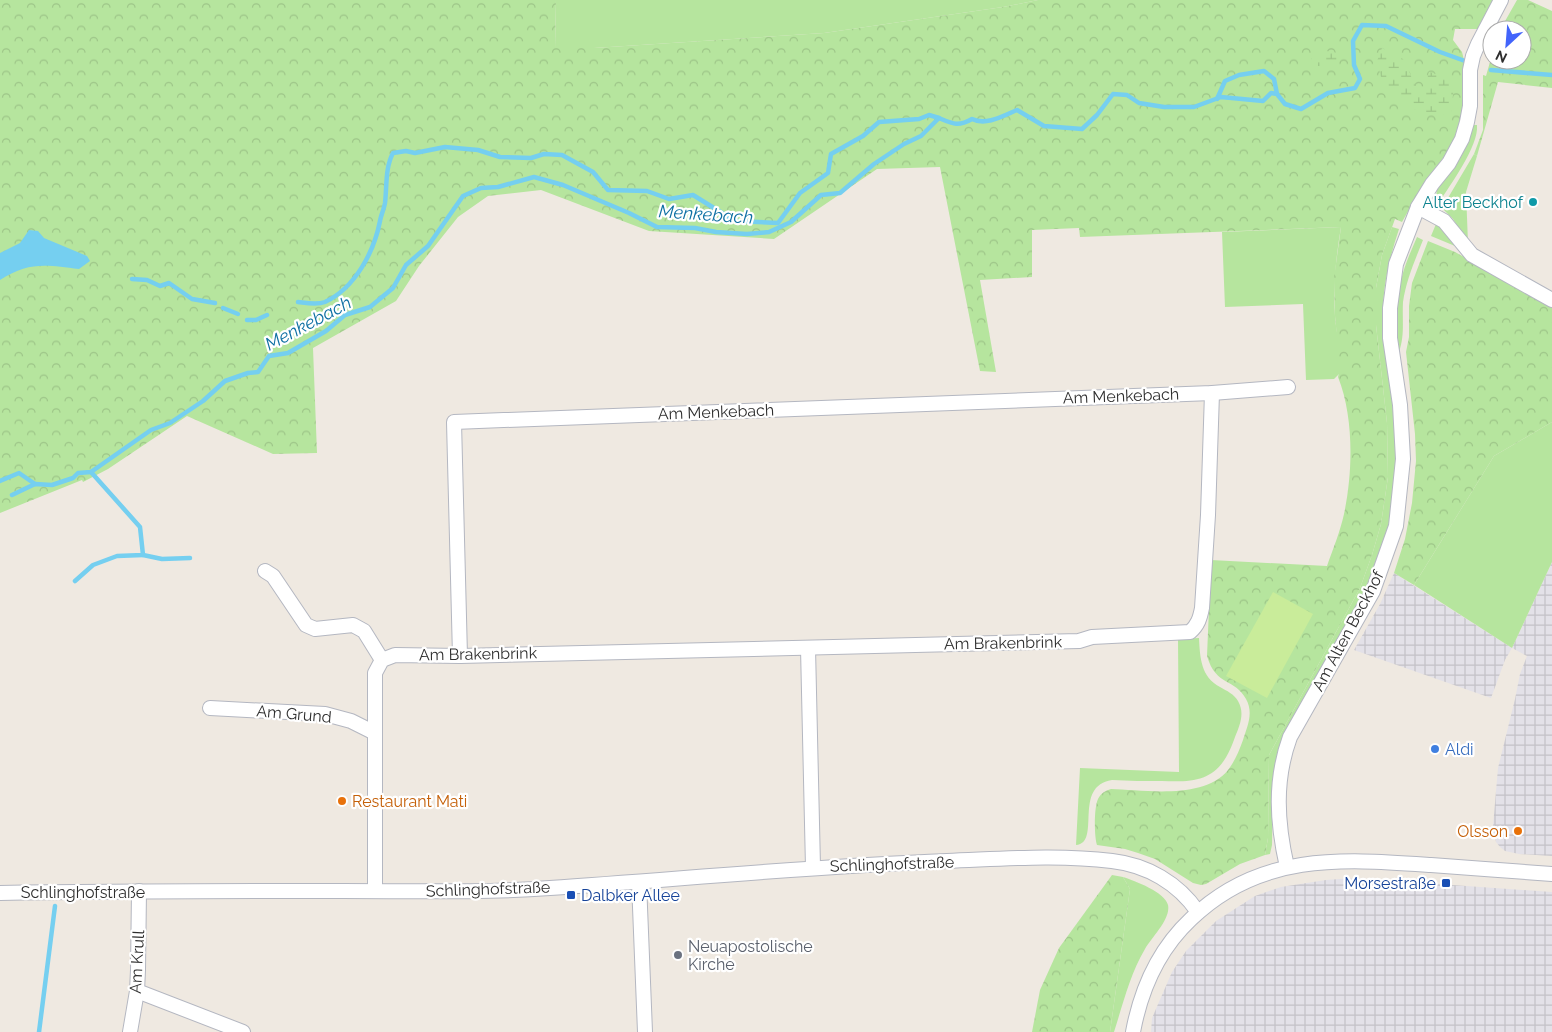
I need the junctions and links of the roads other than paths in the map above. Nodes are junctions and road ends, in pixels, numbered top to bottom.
1 (1501, 0) edge
2 (1418, 207) junction
3 (1552, 300) edge
4 (1288, 387) dead end
5 (1212, 392) junction
6 (265, 571) dead end
7 (808, 648) junction
8 (460, 656) junction
9 (382, 660) junction
10 (210, 708) dead end
11 (375, 734) junction
12 (813, 867) junction
13 (1287, 867) junction
14 (1552, 874) edge
15 (639, 882) junction
16 (375, 891) junction
17 (0, 892) edge
18 (139, 892) junction
19 (1198, 912) junction
20 (137, 991) junction
21 (130, 1032) edge
22 (243, 1032) edge
23 (645, 1032) edge
24 (1133, 1032) edge

1 - 2 street, Am Alten Beckhof
2 - 3 street
2 - 13 street, Am Alten Beckhof
4 - 5 street, Am Menkebach
5 - 7 street, Am Brakenbrink
5 - 8 street, Am Menkebach
6 - 9 street
7 - 8 street, Am Brakenbrink
7 - 12 street
8 - 9 street, Am Brakenbrink
9 - 11 street
10 - 11 street, Am Grund
11 - 16 street
12 - 15 street, Schlinghofstraße
12 - 19 street, Schlinghofstraße
13 - 14 street
13 - 19 street
15 - 16 street, Schlinghofstraße
15 - 23 street
16 - 18 street, Schlinghofstraße
17 - 18 street, Schlinghofstraße
18 - 20 street, Am Krull
19 - 24 street
20 - 21 street, Am Krull
20 - 22 street

